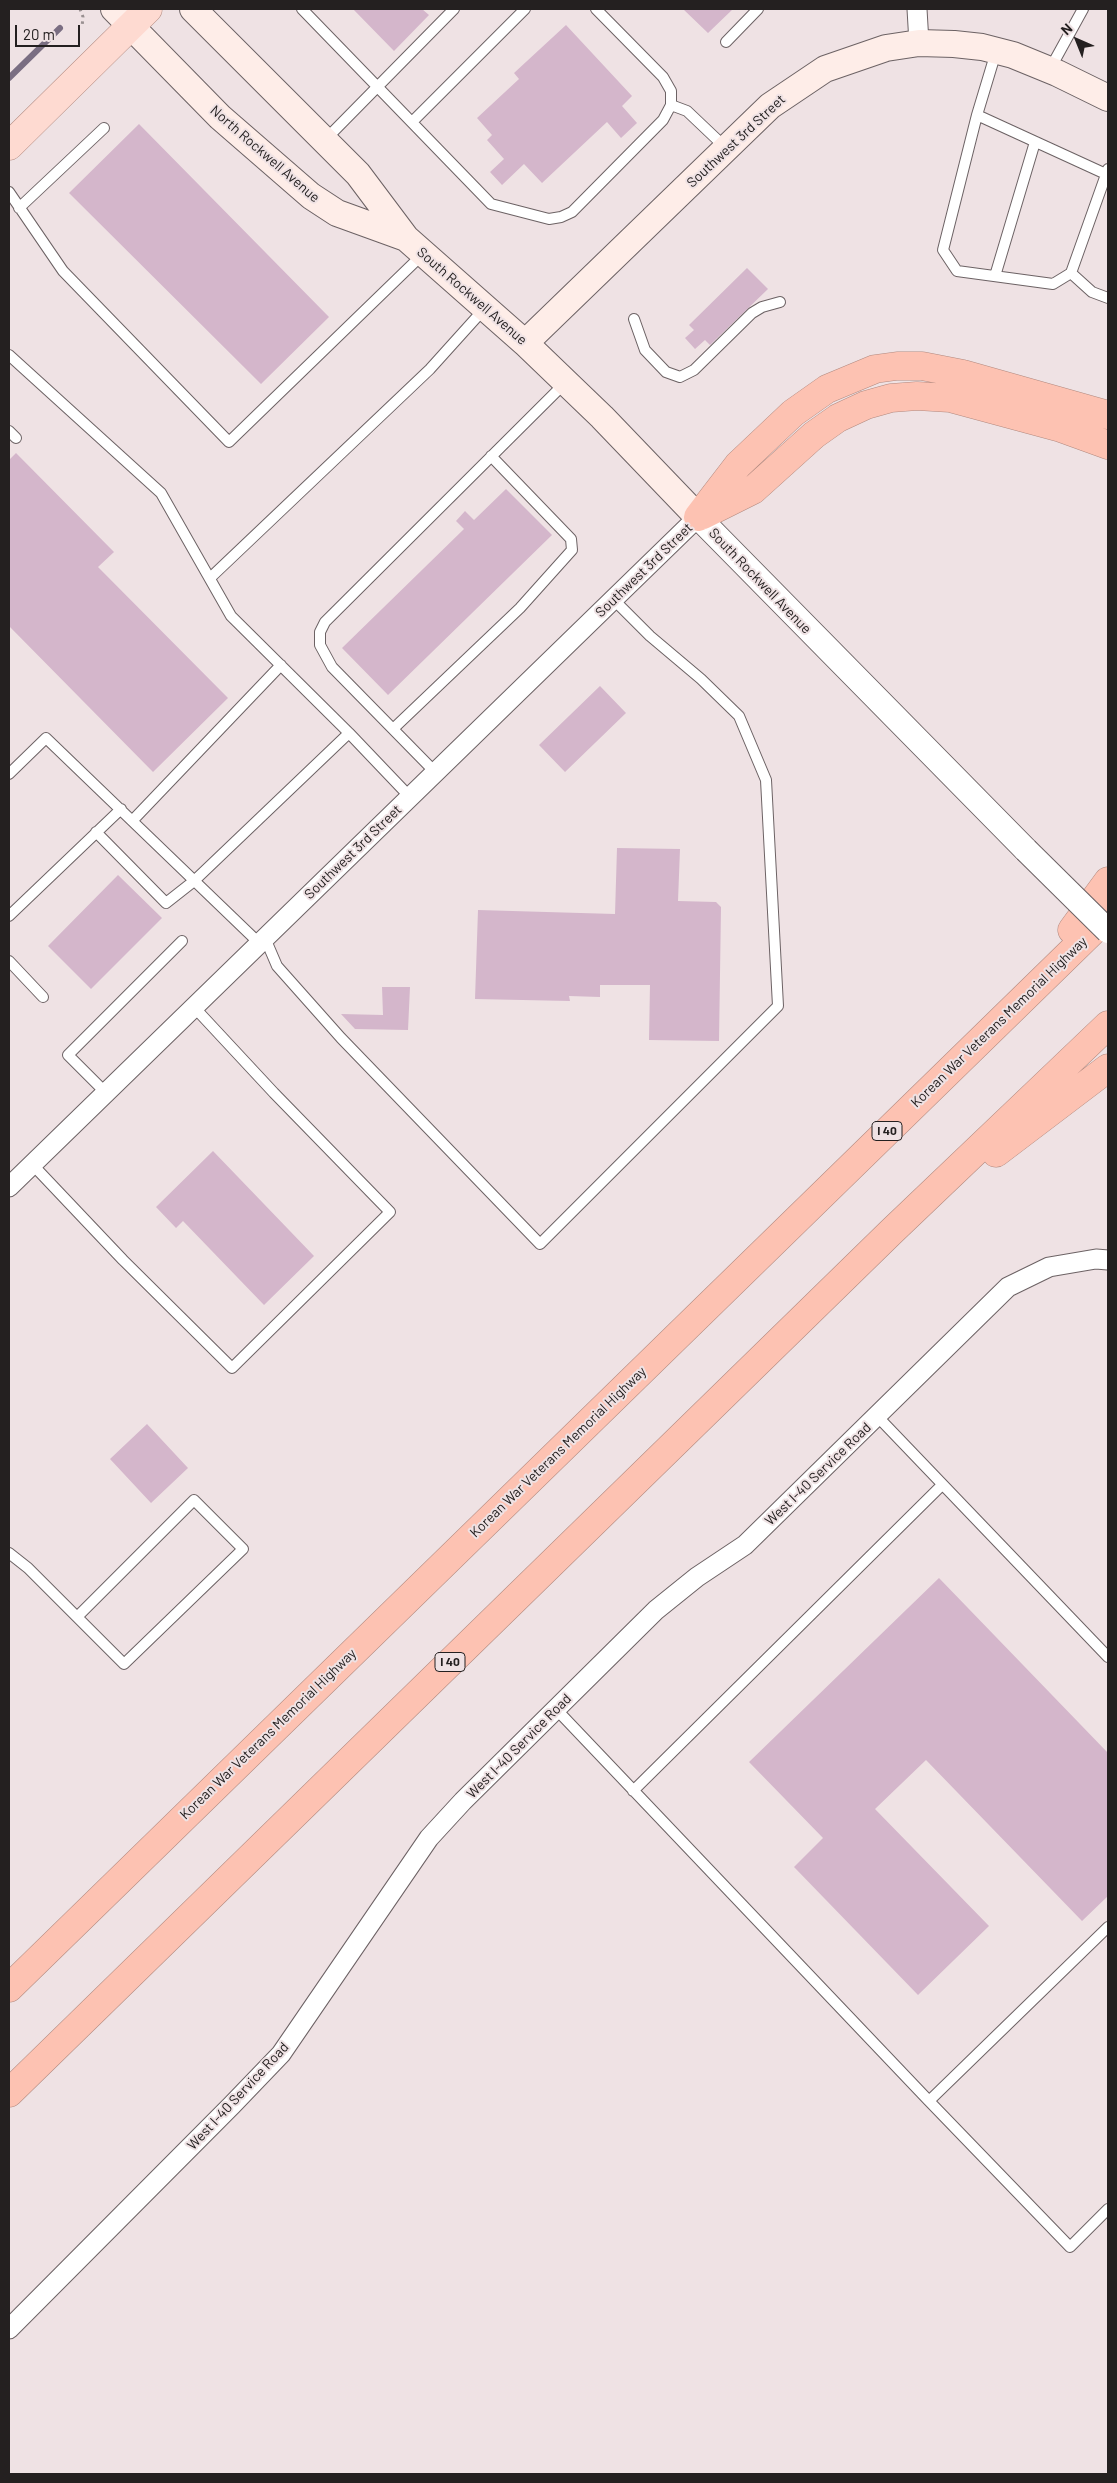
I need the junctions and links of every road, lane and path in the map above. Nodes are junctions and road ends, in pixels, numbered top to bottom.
1 (80, 9) edge
2 (193, 9) edge
3 (302, 9) edge
4 (454, 9) edge
5 (525, 9) edge
6 (596, 9) edge
7 (758, 9) edge
8 (917, 9) edge
9 (1083, 9) edge
10 (131, 14) edge
11 (82, 27) dead end
12 (726, 42) dead end
13 (920, 43) junction
14 (996, 51) junction
15 (1049, 70) junction
16 (377, 86) junction
17 (1108, 98) edge
18 (671, 105) junction
19 (977, 115) junction
20 (412, 122) junction
21 (104, 128) dead end
22 (324, 141) junction
23 (1035, 142) junction
24 (9, 146) edge
25 (726, 148) junction
26 (1108, 173) edge
27 (9, 192) edge
28 (19, 208) junction
29 (414, 246) junction
30 (1070, 273) junction
31 (995, 276) junction
32 (1108, 298) edge
33 (780, 302) dead end
34 (485, 308) junction
35 (634, 319) dead end
36 (525, 343) junction
37 (9, 355) edge
38 (566, 382) junction
39 (1108, 415) edge
40 (1108, 445) edge
41 (491, 456) junction
42 (698, 517) junction
43 (210, 578) junction
44 (613, 600) junction
45 (281, 666) junction
46 (393, 730) junction
47 (349, 732) junction
48 (435, 772) junction
49 (9, 774) edge
50 (410, 797) junction
51 (121, 809) junction
52 (132, 820) junction
53 (96, 832) junction
54 (194, 880) junction
55 (1108, 881) edge
56 (9, 916) edge
57 (1108, 916) edge
58 (1108, 931) edge
59 (182, 940) dead end
60 (262, 941) junction
61 (9, 961) edge
62 (43, 997) dead end
63 (1016, 1005) junction
64 (194, 1007) junction
65 (1108, 1025) edge
66 (1108, 1068) edge
67 (106, 1093) junction
68 (32, 1164) junction
69 (9, 1187) edge
70 (891, 1232) junction
71 (1108, 1260) edge
72 (877, 1416) junction
73 (942, 1485) junction
74 (9, 1553) edge
75 (77, 1617) junction
76 (1108, 1657) edge
77 (556, 1709) junction
78 (633, 1791) junction
79 (1108, 1927) edge
80 (9, 1988) edge
81 (9, 2093) edge
82 (929, 2101) junction
83 (1108, 2209) edge
84 (9, 2329) edge

1 - 11 path
2 - 22 main road
3 - 16 lane
4 - 16 lane
5 - 20 lane
6 - 18 lane
7 - 12 lane
8 - 13 street
9 - 15 lane
10 - 24 main road
10 - 29 main road, North Rockwell Avenue
13 - 14 main road, Southwest 3rd Street
13 - 25 main road, Southwest 3rd Street
14 - 15 main road, Southwest 3rd Street
14 - 19 lane
15 - 17 main road, Southwest 3rd Street
16 - 20 lane
16 - 22 lane
18 - 20 lane
18 - 25 lane
19 - 23 lane
19 - 31 lane
21 - 28 lane
22 - 29 main road
23 - 26 lane
23 - 31 lane
25 - 36 main road, Southwest 3rd Street
26 - 30 lane
27 - 28 lane
28 - 29 lane
29 - 34 main road, South Rockwell Avenue
30 - 31 lane
30 - 32 lane
33 - 35 lane
34 - 36 main road, South Rockwell Avenue
34 - 43 lane
36 - 38 main road, South Rockwell Avenue
37 - 43 lane
38 - 41 lane
38 - 42 main road, South Rockwell Avenue
39 - 42 highway
40 - 42 highway
41 - 46 lane
41 - 46 lane
42 - 44 street, Southwest 3rd Street
42 - 58 street, South Rockwell Avenue, bridge
43 - 45 lane
44 - 48 street, Southwest 3rd Street
44 - 60 lane
45 - 47 lane
45 - 52 lane
46 - 48 lane
47 - 50 lane
47 - 54 lane
48 - 50 street, Southwest 3rd Street
49 - 51 lane
50 - 60 street, Southwest 3rd Street
51 - 52 lane
51 - 53 lane
52 - 54 lane
53 - 54 lane
53 - 56 lane
54 - 60 lane
55 - 63 highway
57 - 63 highway, Korean War Veterans Memorial Highway / I 40
59 - 67 lane
60 - 64 street, Southwest 3rd Street
61 - 62 lane
63 - 80 highway, Korean War Veterans Memorial Highway / I 40
64 - 67 street, Southwest 3rd Street
64 - 68 lane
65 - 70 highway, I 40
66 - 70 highway
67 - 68 street, Southwest 3rd Street
68 - 69 street, Southwest 3rd Street
70 - 81 highway, I 40
71 - 72 street, West I-40 Service Road
72 - 73 lane
72 - 77 street, West I-40 Service Road
73 - 76 lane
73 - 78 lane
74 - 75 lane
75 - 75 lane
77 - 78 lane
77 - 84 street, West I-40 Service Road
78 - 82 lane
79 - 82 lane
82 - 83 lane

